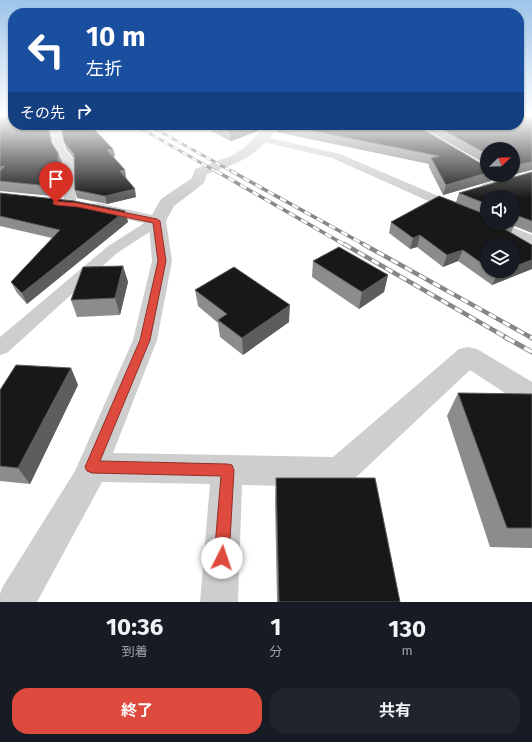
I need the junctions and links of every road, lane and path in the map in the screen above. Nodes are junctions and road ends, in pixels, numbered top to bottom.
1 (58, 142) edge
2 (259, 142) edge
3 (275, 142) edge
4 (505, 182) edge
5 (473, 191) edge
6 (460, 195) edge
7 (440, 201) junction
8 (62, 203) joint
9 (480, 219) edge
10 (157, 221) junction
11 (507, 230) edge
12 (532, 240) edge
13 (0, 348) edge
14 (532, 396) edge
15 (92, 467) junction
16 (227, 470) junction
17 (16, 602) edge
18 (219, 602) edge

1 - 8 lane
2 - 10 street
3 - 7 lane
4 - 5 lane
6 - 7 lane
7 - 9 lane
8 - 10 street
10 - 13 lane
10 - 15 street
11 - 12 lane
14 - 16 street
15 - 16 street
15 - 17 street
16 - 18 street

